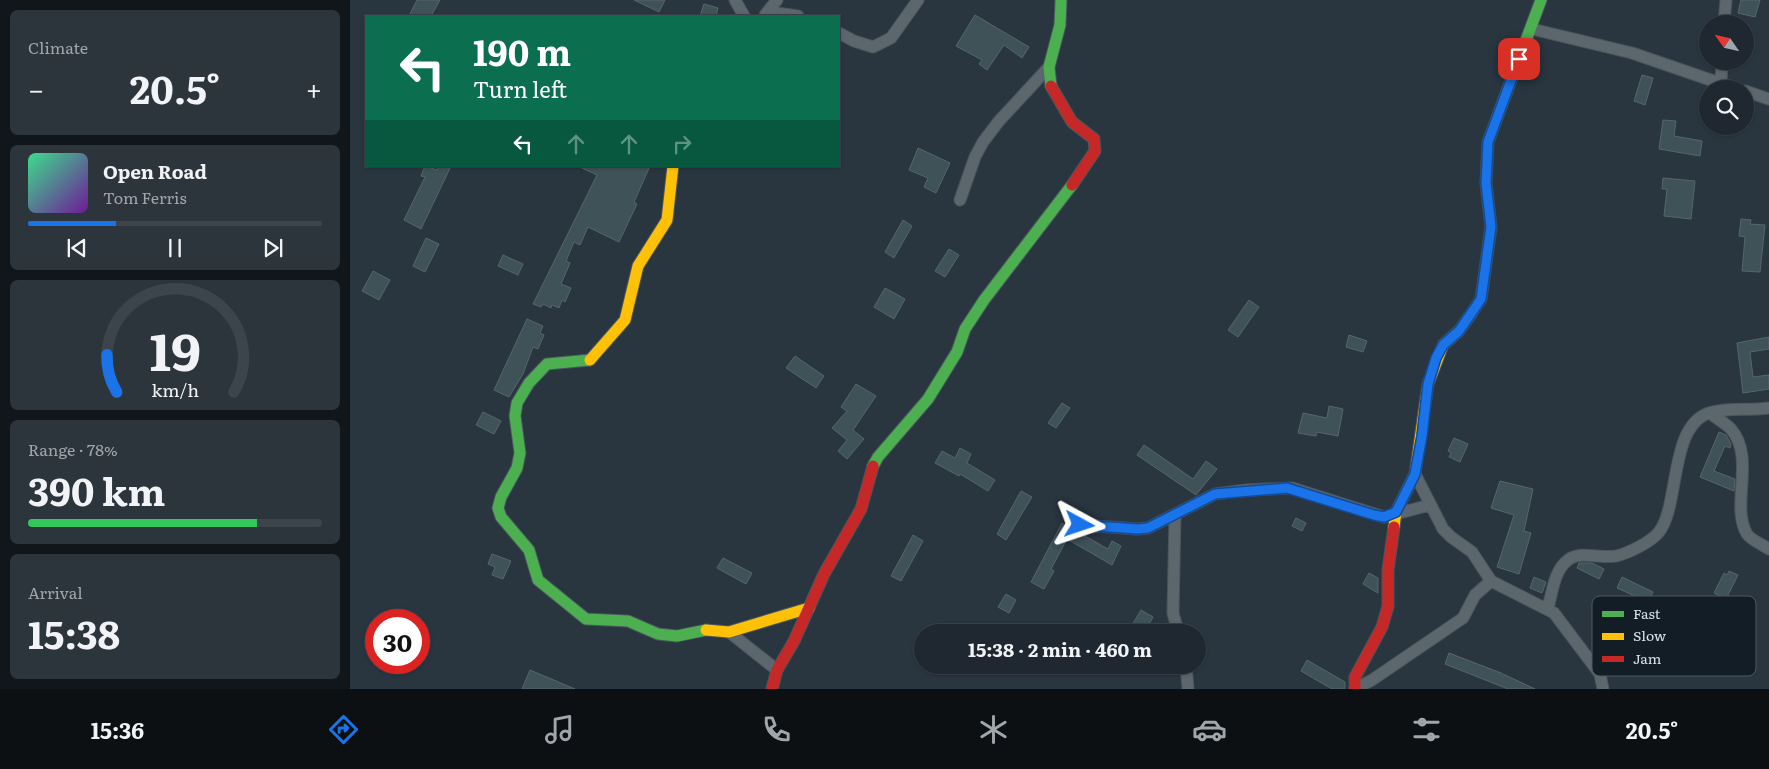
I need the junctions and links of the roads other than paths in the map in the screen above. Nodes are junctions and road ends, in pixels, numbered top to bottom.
1 (735, 0) edge
2 (777, 0) edge
3 (918, 0) edge
4 (1061, 0) edge
5 (1541, 0) edge
6 (1726, 0) edge
7 (766, 14) edge
8 (743, 15) edge
9 (782, 15) edge
10 (1725, 15) edge
11 (1532, 29) junction
12 (840, 34) edge
13 (1049, 67) junction
14 (1710, 80) edge
15 (1754, 94) edge
16 (1769, 99) edge
17 (673, 167) edge
18 (960, 200) dead end
19 (1769, 408) edge
20 (1742, 410) junction
21 (1710, 413) junction
22 (1731, 429) junction
23 (1415, 474) junction
24 (1430, 505) junction
25 (1396, 512) junction
26 (1175, 515) junction
27 (1080, 525) dead end
28 (1769, 549) edge
29 (1491, 581) junction
30 (809, 608) junction
31 (1548, 608) junction
32 (1176, 624) edge
33 (729, 632) junction
34 (1592, 662) edge
35 (777, 670) junction
36 (1187, 674) edge
37 (1600, 676) edge
38 (772, 689) edge
39 (1188, 689) edge
40 (1355, 689) edge
41 (1603, 689) edge

1 - 8 street
2 - 7 street
3 - 12 street
4 - 13 street
5 - 11 street
6 - 10 street
7 - 9 street
11 - 14 street
11 - 23 street
13 - 18 street
13 - 30 street
15 - 16 street
17 - 33 street
19 - 20 street
20 - 21 street
20 - 22 street
21 - 22 street
21 - 31 street
22 - 28 street
23 - 24 street
23 - 25 street
24 - 25 street
24 - 29 street
25 - 26 street
25 - 40 street
26 - 27 street
26 - 32 street
29 - 31 street
29 - 40 street
30 - 33 street
30 - 35 street
31 - 34 street
33 - 35 street
35 - 38 street
36 - 39 street
37 - 41 street

